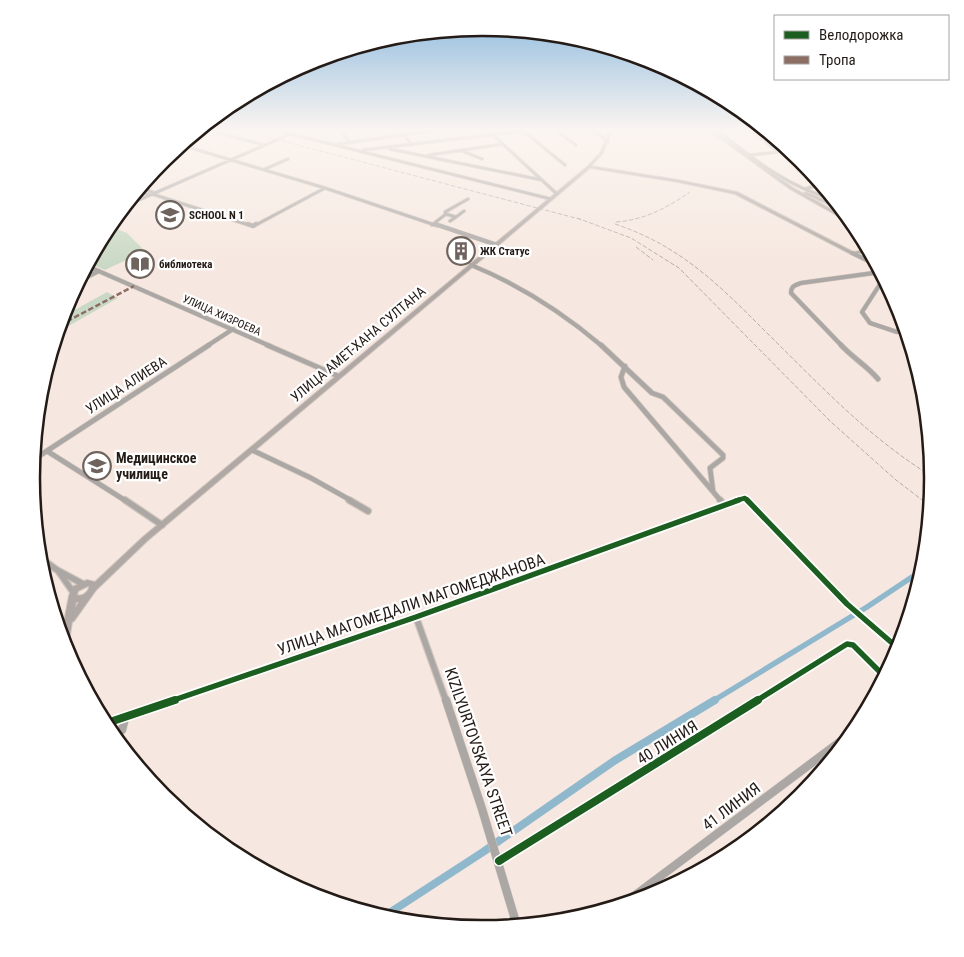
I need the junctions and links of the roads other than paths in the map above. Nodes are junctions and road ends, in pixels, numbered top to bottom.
1 (194, 176) edge
2 (283, 176) edge
3 (459, 176) edge
4 (521, 176) edge
5 (537, 176) edge
6 (579, 176) edge
7 (644, 176) edge
8 (774, 176) edge
9 (778, 176) edge
10 (783, 176) edge
11 (542, 180) junction
12 (814, 186) edge
13 (325, 188) junction
14 (805, 189) junction
15 (146, 191) edge
16 (144, 192) edge
17 (152, 194) junction
18 (557, 194) junction
19 (824, 197) edge
20 (468, 199) dead end
21 (551, 199) junction
22 (138, 200) edge
23 (827, 202) edge
24 (464, 211) dead end
25 (446, 214) junction
26 (836, 214) edge
27 (456, 217) junction
28 (450, 221) dead end
29 (432, 224) junction
30 (497, 245) junction
31 (861, 251) edge
32 (852, 253) junction
33 (867, 260) edge
34 (471, 265) junction
35 (93, 268) edge
36 (99, 271) junction
37 (874, 273) edge
38 (89, 276) edge
39 (880, 285) edge
40 (233, 329) junction
41 (899, 329) edge
42 (625, 366) junction
43 (338, 376) junction
44 (878, 378) dead end
45 (252, 450) junction
46 (47, 451) junction
47 (41, 455) edge
48 (712, 491) junction
49 (725, 506) junction
50 (368, 511) dead end
51 (162, 525) junction
52 (48, 563) edge
53 (57, 570) junction
54 (88, 585) junction
55 (73, 594) junction
56 (86, 597) junction
57 (416, 617) junction
58 (69, 622) junction
59 (67, 632) edge
60 (892, 644) edge
61 (880, 672) edge
62 (125, 718) junction
63 (112, 722) edge
64 (118, 730) edge
65 (835, 746) edge
66 (498, 857) junction
67 (641, 891) edge
68 (515, 920) edge

1 - 17 street
2 - 13 street
3 - 21 street
4 - 11 street
5 - 11 street
6 - 18 main road, УЛИЦА АМЕТ-ХАНА СУЛТАНА
7 - 32 main road
8 - 26 main road
9 - 23 main road
10 - 14 street
11 - 18 street
12 - 14 street
13 - 17 street
13 - 29 street
14 - 19 street
15 - 17 street
16 - 17 street
17 - 22 street
18 - 21 main road, УЛИЦА АМЕТ-ХАНА СУЛТАНА
20 - 25 street
21 - 30 main road, УЛИЦА АМЕТ-ХАНА СУЛТАНА
24 - 27 street
25 - 27 street
25 - 29 street
27 - 28 street
29 - 30 street
30 - 34 main road, УЛИЦА АМЕТ-ХАНА СУЛТАНА
31 - 32 main road
32 - 33 street
34 - 42 street
34 - 43 main road, УЛИЦА АМЕТ-ХАНА СУЛТАНА
35 - 36 street, УЛИЦА ХИЗРОЕВА
36 - 38 street
36 - 40 street, УЛИЦА ХИЗРОЕВА
37 - 44 street
39 - 41 street
40 - 43 street, УЛИЦА ХИЗРОЕВА
40 - 46 street, УЛИЦА АЛИЕВА
42 - 48 street
42 - 48 street
43 - 45 main road, УЛИЦА АМЕТ-ХАНА СУЛТАНА
45 - 50 street
45 - 51 main road, УЛИЦА АМЕТ-ХАНА СУЛТАНА
46 - 47 street, УЛИЦА АЛИЕВА
46 - 51 street
48 - 49 street
49 - 57 street, УЛИЦА МАГОМЕДАЛИ МАГОМЕДЖАНОВA
49 - 60 street, УЛИЦА МАГОМЕДАЛИ МАГОМЕДЖАНОВA
51 - 54 main road, УЛИЦА АМЕТ-ХАНА СУЛТАНА
52 - 53 street
53 - 54 street
53 - 55 street
54 - 55 main road
54 - 56 main road
55 - 56 main road
55 - 58 main road
56 - 58 main road
57 - 62 street, УЛИЦА МАГОМЕДАЛИ МАГОМЕДЖАНОВA
57 - 66 street, KIZILYURTOVSKAYA STREET
58 - 59 main road
61 - 66 street, 40 ЛИНИЯ
62 - 63 street, УЛИЦА МАГОМЕДАЛИ МАГОМЕДЖАНОВA
62 - 64 street
65 - 67 street, 41 ЛИНИЯ
66 - 68 street, KIZILYURTOVSKAYA STREET

